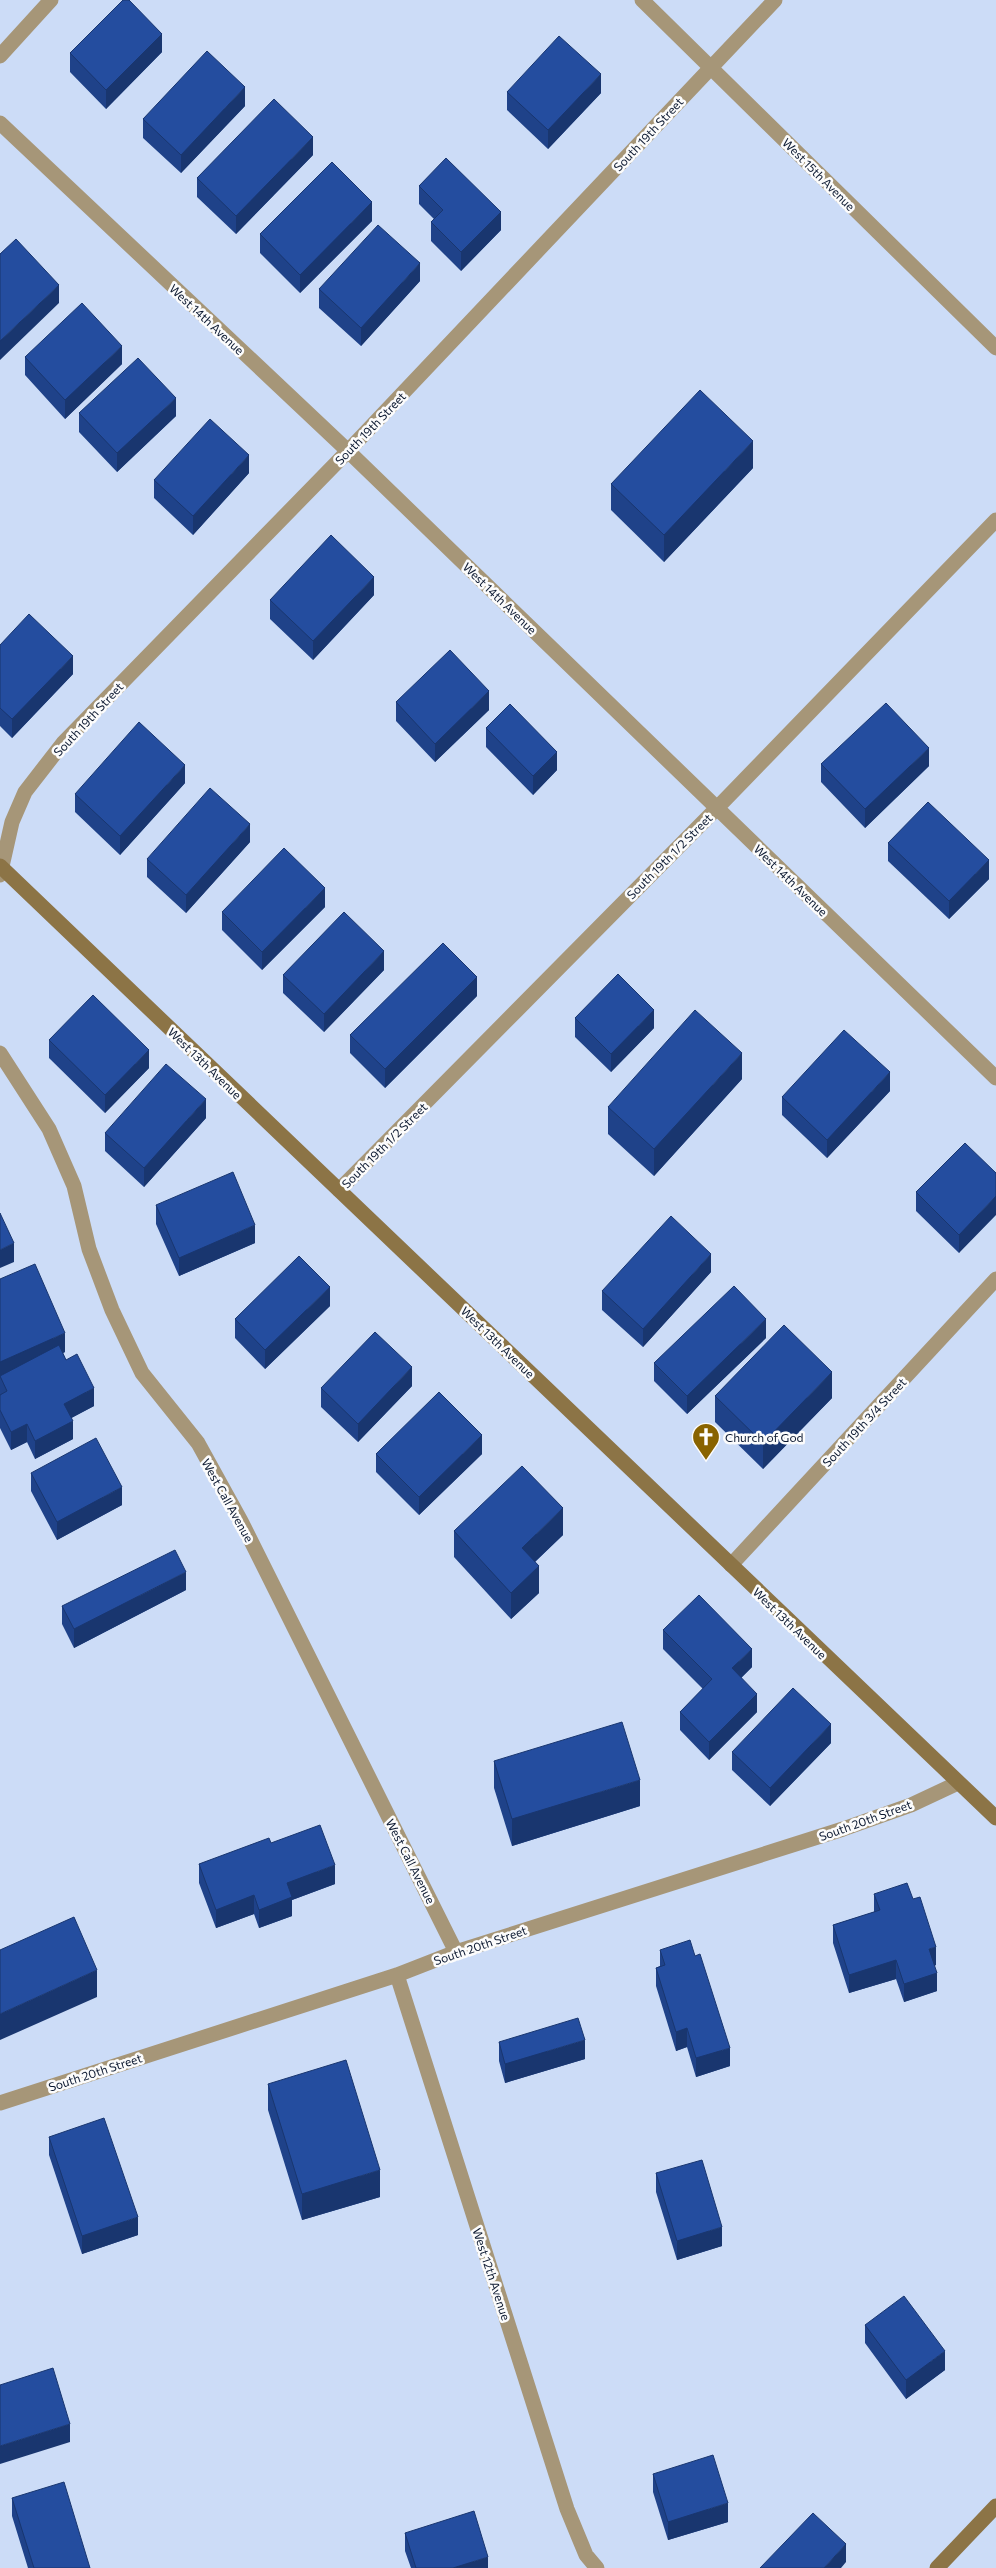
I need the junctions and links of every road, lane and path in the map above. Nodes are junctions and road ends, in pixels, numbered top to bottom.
1 (51, 0) edge
2 (642, 0) edge
3 (775, 0) edge
4 (0, 56) edge
5 (711, 68) junction
6 (0, 123) edge
7 (996, 348) edge
8 (348, 452) junction
9 (996, 520) edge
10 (717, 808) junction
11 (1, 870) edge
12 (0, 1053) edge
13 (996, 1078) edge
14 (339, 1190) junction
15 (996, 1279) edge
16 (731, 1566) junction
17 (958, 1783) junction
18 (996, 1818) edge
19 (456, 1952) junction
20 (397, 1976) junction
21 (0, 2103) edge
22 (996, 2506) edge
23 (597, 2568) edge
24 (937, 2568) edge

1 - 4 street
2 - 5 street, West 15th Avenue
3 - 5 street, South 19th Street
5 - 7 street, West 15th Avenue
5 - 8 street, South 19th Street
6 - 8 street, West 14th Avenue
8 - 10 street, West 14th Avenue
8 - 11 street, South 19th Street
9 - 10 street, South 19th 1/2 Street
10 - 13 street, West 14th Avenue
10 - 14 street, South 19th 1/2 Street
11 - 14 street, West 13th Avenue
12 - 19 street, West Call Avenue
14 - 16 street, West 13th Avenue
15 - 16 street, South 19th 3/4 Street
16 - 17 street, West 13th Avenue
17 - 18 street, West 13th Avenue
17 - 19 street, South 20th Street
19 - 20 street, South 20th Street
20 - 21 street, South 20th Street
20 - 23 street, West 12th Avenue
22 - 24 street

